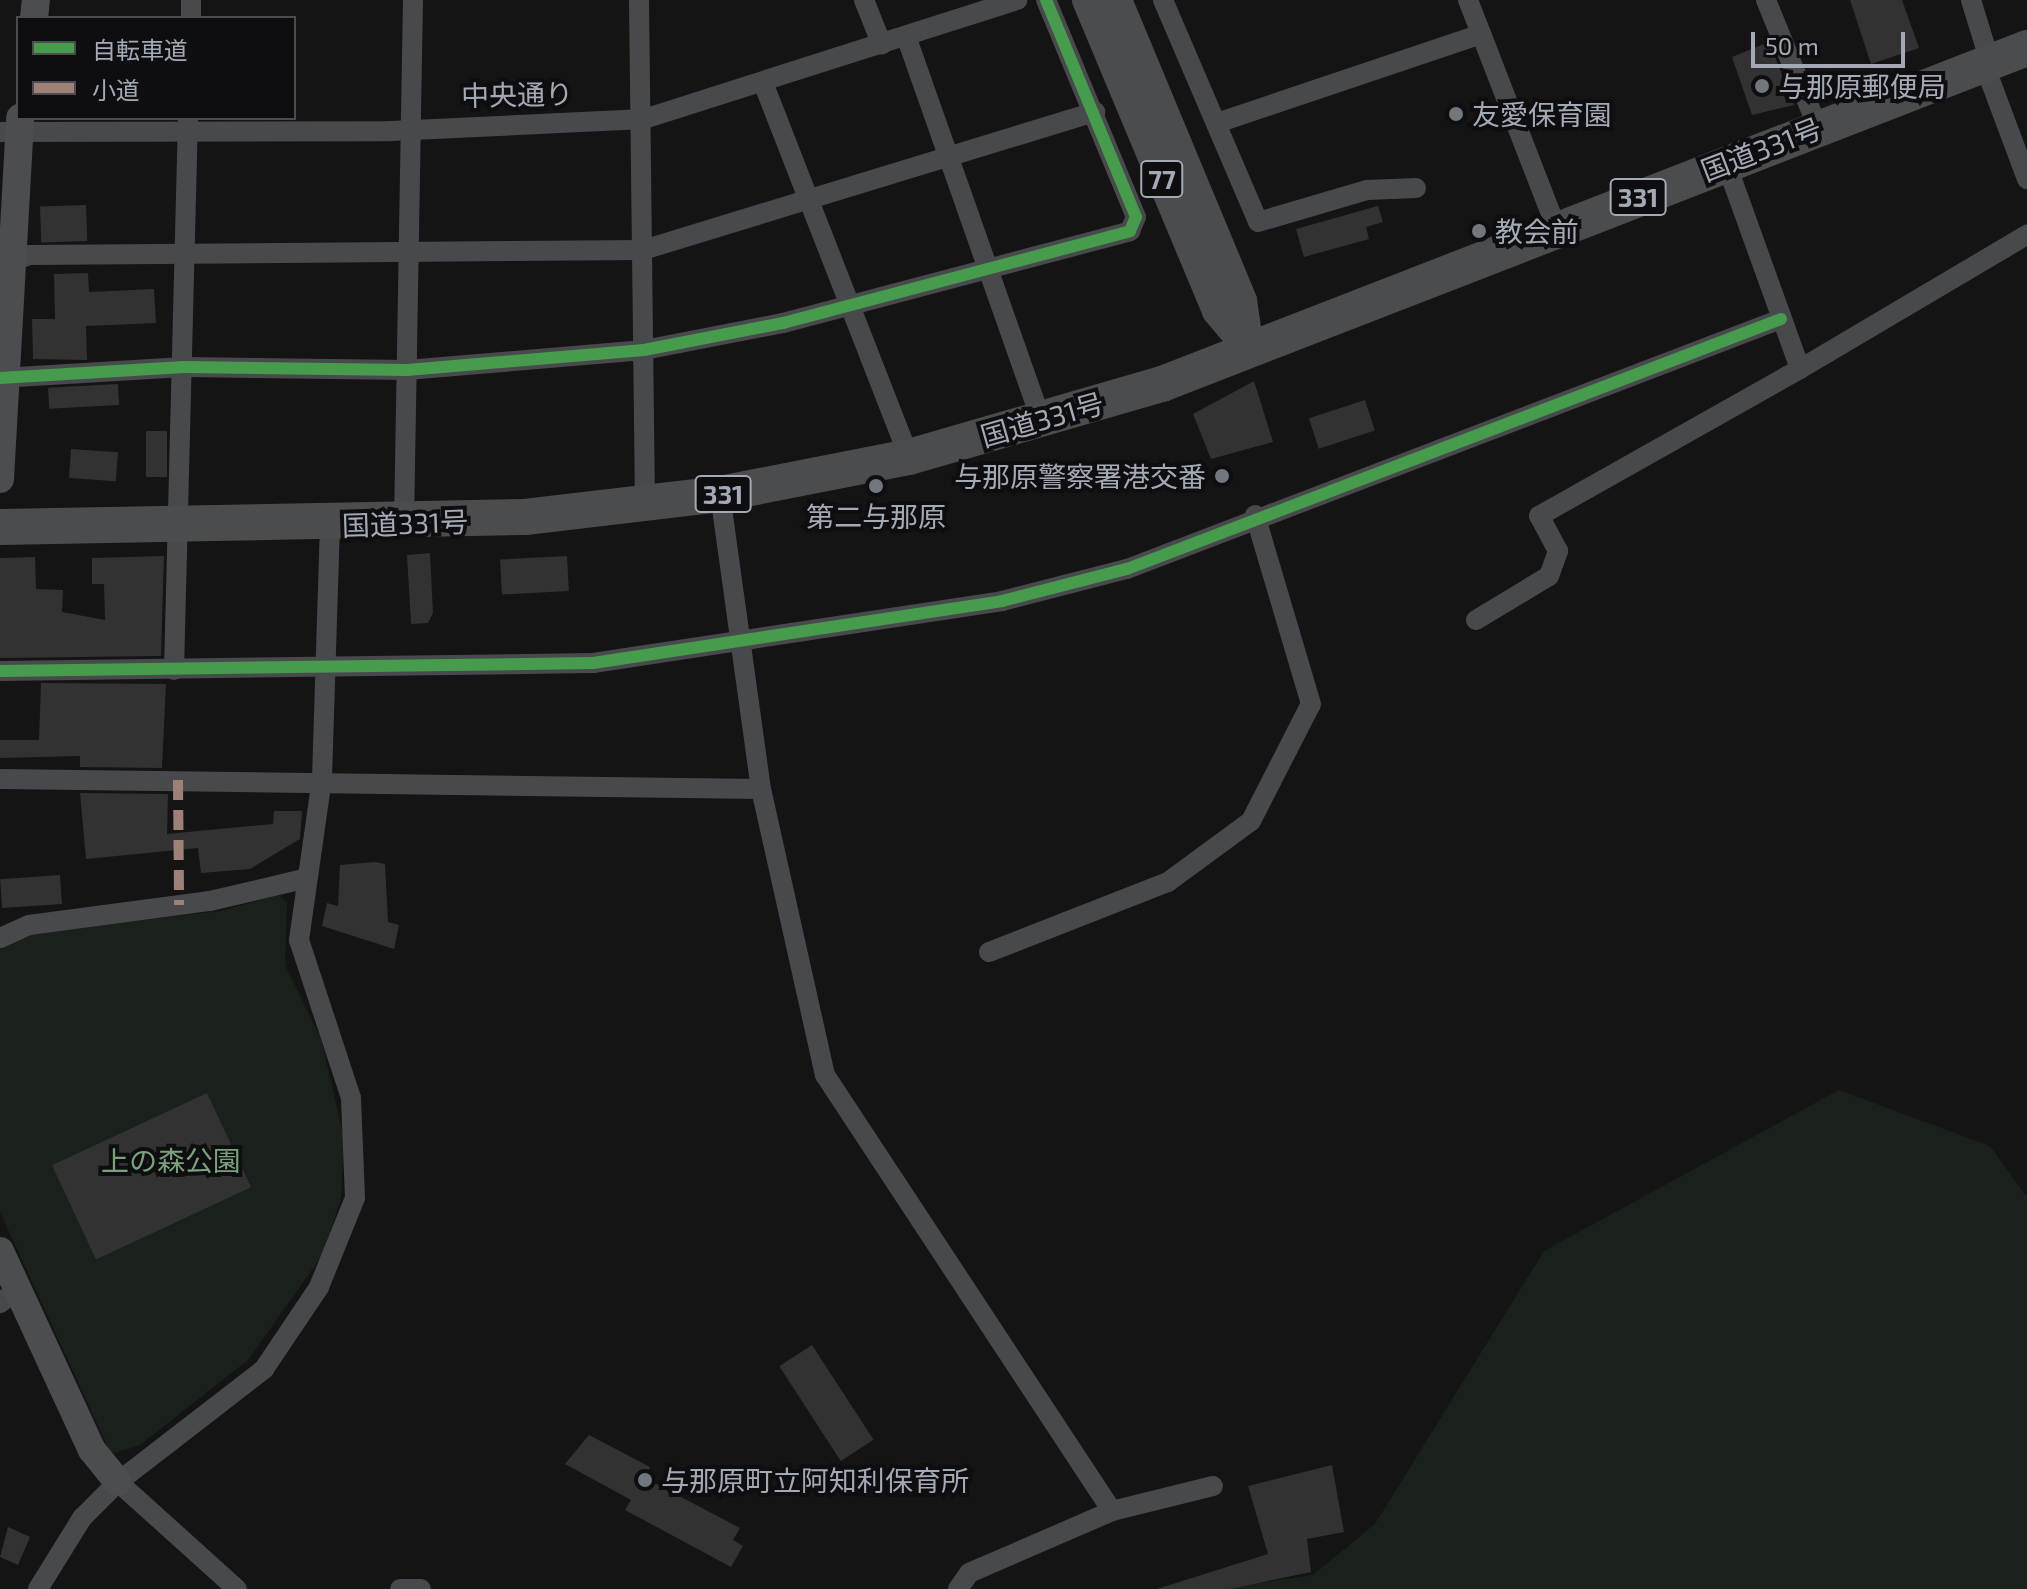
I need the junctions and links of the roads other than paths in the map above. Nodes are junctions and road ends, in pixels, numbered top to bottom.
1 (413, 0) edge
2 (639, 0) edge
3 (864, 0) edge
4 (1017, 0) edge
5 (1046, 0) edge
6 (1087, 0) edge
7 (1117, 0) edge
8 (1163, 0) edge
9 (1468, 0) edge
10 (1766, 0) edge
11 (1971, 0) edge
12 (1481, 34) junction
13 (906, 36) junction
14 (882, 45) junction
15 (2027, 48) edge
16 (1987, 63) junction
17 (764, 85) junction
18 (1095, 112) junction
19 (644, 119) junction
20 (1217, 123) junction
21 (188, 124) edge
22 (12, 127) edge
23 (412, 128) junction
24 (1818, 128) junction
25 (948, 155) junction
26 (1726, 163) junction
27 (2027, 179) edge
28 (1416, 188) dead end
29 (808, 195) junction
30 (1557, 229) junction
31 (2027, 235) edge
32 (643, 250) junction
33 (409, 251) junction
34 (187, 255) junction
35 (3, 265) edge
36 (988, 269) junction
37 (853, 304) junction
38 (1781, 319) junction
39 (644, 350) junction
40 (1250, 350) junction
41 (184, 367) junction
42 (1800, 369) junction
43 (407, 370) junction
44 (1, 378) edge
45 (1041, 420) junction
46 (909, 457) junction
47 (0, 479) edge
48 (720, 494) junction
49 (645, 504) junction
50 (1255, 515) junction
51 (404, 525) junction
52 (330, 526) junction
53 (0, 527) edge
54 (178, 527) junction
55 (1476, 620) dead end
56 (740, 640) junction
57 (174, 670) junction
58 (0, 671) edge
59 (326, 671) junction
60 (322, 778) junction
61 (0, 779) edge
62 (761, 789) junction
63 (304, 879) junction
64 (0, 938) edge
65 (989, 952) dead end
66 (0, 1251) edge
67 (9, 1296) edge
68 (118, 1482) junction
69 (1213, 1486) dead end
70 (1112, 1511) junction
71 (38, 1589) edge
72 (237, 1589) edge
73 (400, 1589) edge
74 (421, 1589) edge
75 (958, 1589) edge

1 - 23 street
2 - 19 street
3 - 14 street
4 - 13 street, 中央通り
5 - 18 street
6 - 40 main road, 77
7 - 40 main road, 77
8 - 20 street
9 - 12 street
10 - 24 street
11 - 16 street
12 - 20 street
12 - 30 street
13 - 14 street, 中央通り
13 - 25 street
14 - 17 street, 中央通り
15 - 16 highway, 国道331号 / 331
16 - 24 highway, 国道331号 / 331
16 - 27 street
17 - 19 street, 中央通り
17 - 29 street
18 - 25 street
18 - 36 street
19 - 23 street, 中央通り
19 - 32 street
20 - 28 street
21 - 22 street, 中央通り
21 - 23 street, 中央通り
21 - 34 street
22 - 35 street
23 - 33 street
24 - 26 highway, 国道331号 / 331
25 - 29 street
25 - 36 street
26 - 30 highway, 国道331号 / 331
26 - 38 street
29 - 32 street
29 - 37 street
30 - 40 highway, 国道331号 / 331
31 - 42 street
32 - 33 street
32 - 39 street
33 - 34 street
33 - 43 street
34 - 35 street
34 - 41 street
35 - 44 street
36 - 37 street
36 - 45 street
37 - 39 street
37 - 46 street
38 - 42 street
38 - 50 street
39 - 43 street
39 - 49 street
40 - 45 highway, 国道331号 / 331
41 - 43 street
41 - 44 street
41 - 54 street
42 - 55 street
43 - 51 street
44 - 47 street
45 - 46 highway, 国道331号 / 331
46 - 48 highway, 国道331号 / 331
48 - 49 highway, 国道331号 / 331
48 - 56 street
49 - 51 highway, 国道331号 / 331
50 - 56 street
50 - 65 street
51 - 52 highway, 国道331号 / 331
52 - 54 highway, 国道331号 / 331
52 - 59 street
53 - 54 highway, 国道331号 / 331
54 - 57 street
56 - 59 street
56 - 62 street
57 - 58 street
57 - 59 street
59 - 60 street
60 - 61 street
60 - 62 street
60 - 63 street
62 - 70 street
63 - 64 street
63 - 68 street
66 - 67 street
67 - 68 street
68 - 71 street
68 - 72 street
69 - 70 street
70 - 75 street
73 - 74 street

